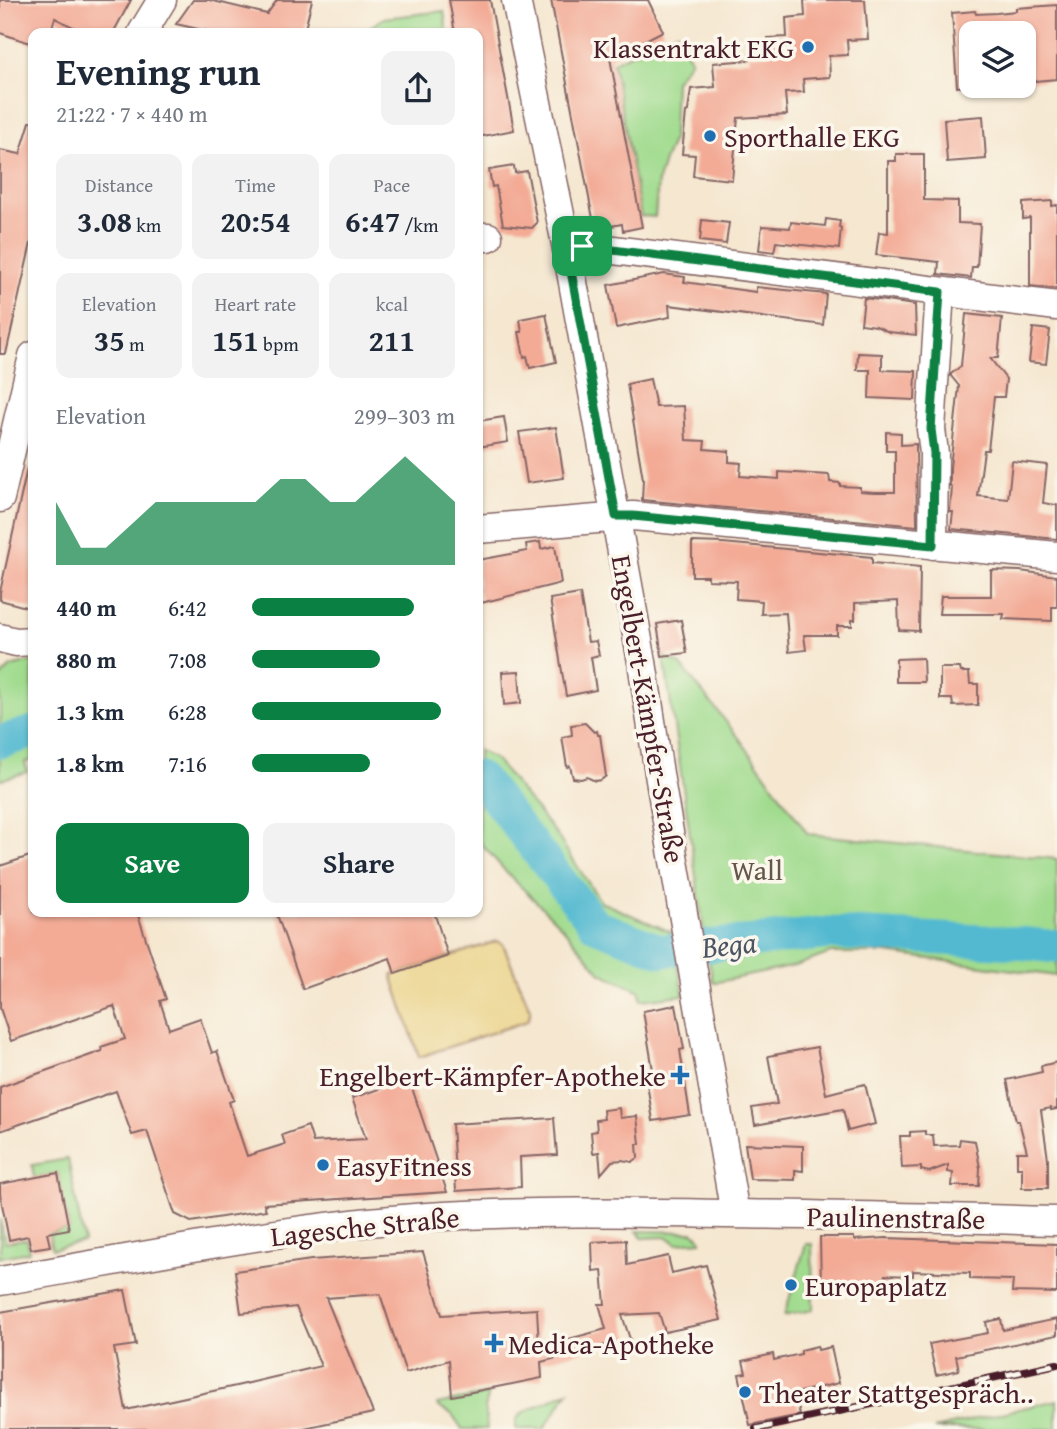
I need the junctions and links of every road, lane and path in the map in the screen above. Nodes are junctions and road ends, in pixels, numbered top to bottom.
1 (162, 0) edge
2 (516, 0) edge
3 (145, 28) edge
4 (566, 244) junction
5 (940, 292) junction
6 (1057, 306) edge
7 (28, 378) edge
8 (0, 498) edge
9 (616, 516) junction
10 (483, 529) edge
11 (933, 545) junction
12 (1057, 556) edge
13 (0, 638) edge
14 (28, 641) edge
15 (734, 1214) junction
16 (1057, 1221) edge
17 (0, 1281) edge

1 - 3 street
2 - 4 street, Engelbert-Kämpfer-Straße
4 - 5 street
4 - 9 street, Engelbert-Kämpfer-Straße
5 - 6 street
5 - 11 street
7 - 8 street
9 - 10 street
9 - 11 street
9 - 15 street, Engelbert-Kämpfer-Straße
11 - 12 street
13 - 14 street
15 - 16 street, Paulinenstraße
15 - 17 street, Lagesche Straße

